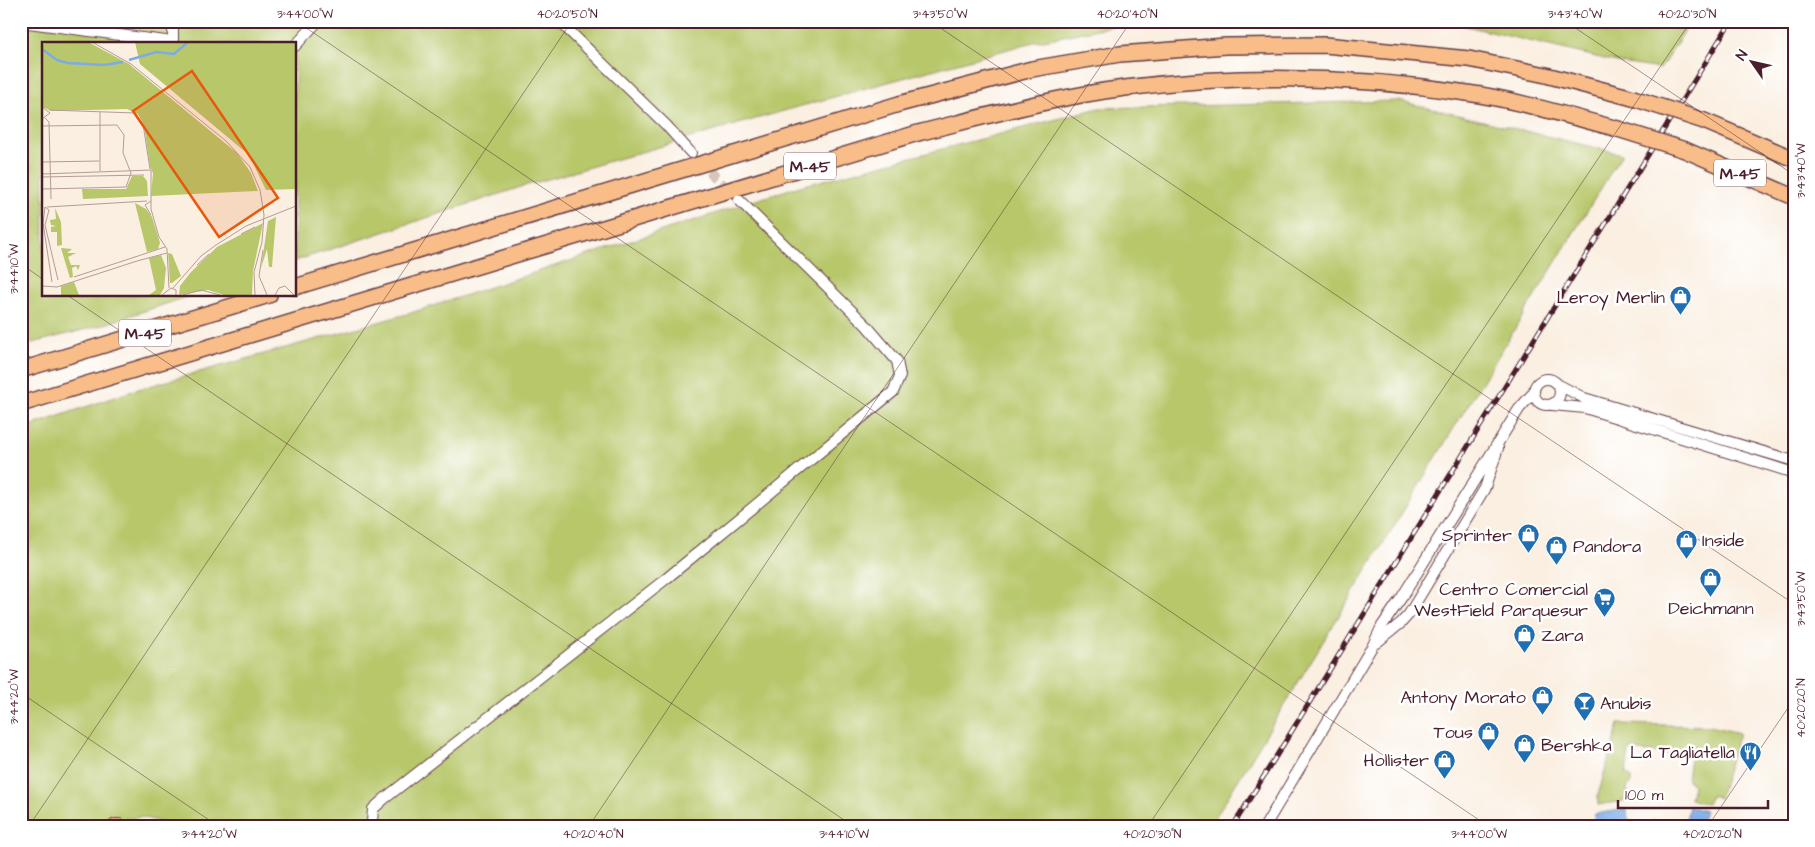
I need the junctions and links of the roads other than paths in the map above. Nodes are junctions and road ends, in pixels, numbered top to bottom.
1 (173, 21) edge
2 (318, 21) edge
3 (559, 21) edge
4 (21, 22) edge
5 (167, 42) edge
6 (174, 42) edge
7 (296, 45) edge
8 (691, 153) tunnel mouth
9 (1794, 159) edge
10 (1794, 197) edge
11 (739, 200) tunnel mouth
12 (296, 287) edge
13 (266, 296) edge
14 (21, 370) edge
15 (1559, 385) junction
16 (1534, 392) junction
17 (21, 404) edge
18 (1552, 405) junction
19 (1505, 432) junction
20 (1794, 462) edge
21 (1794, 473) edge
22 (1374, 645) junction
23 (375, 826) edge
24 (1265, 826) edge

1 - 6 street
2 - 7 street
3 - 8 street
4 - 5 street
9 - 12 highway, M-45, bridge
10 - 17 highway, M-45, bridge
11 - 23 street
13 - 14 highway, M-45
15 - 16 street
15 - 18 street
15 - 20 street
16 - 18 street
16 - 19 street
18 - 21 street
19 - 22 street
19 - 22 street
22 - 24 street

